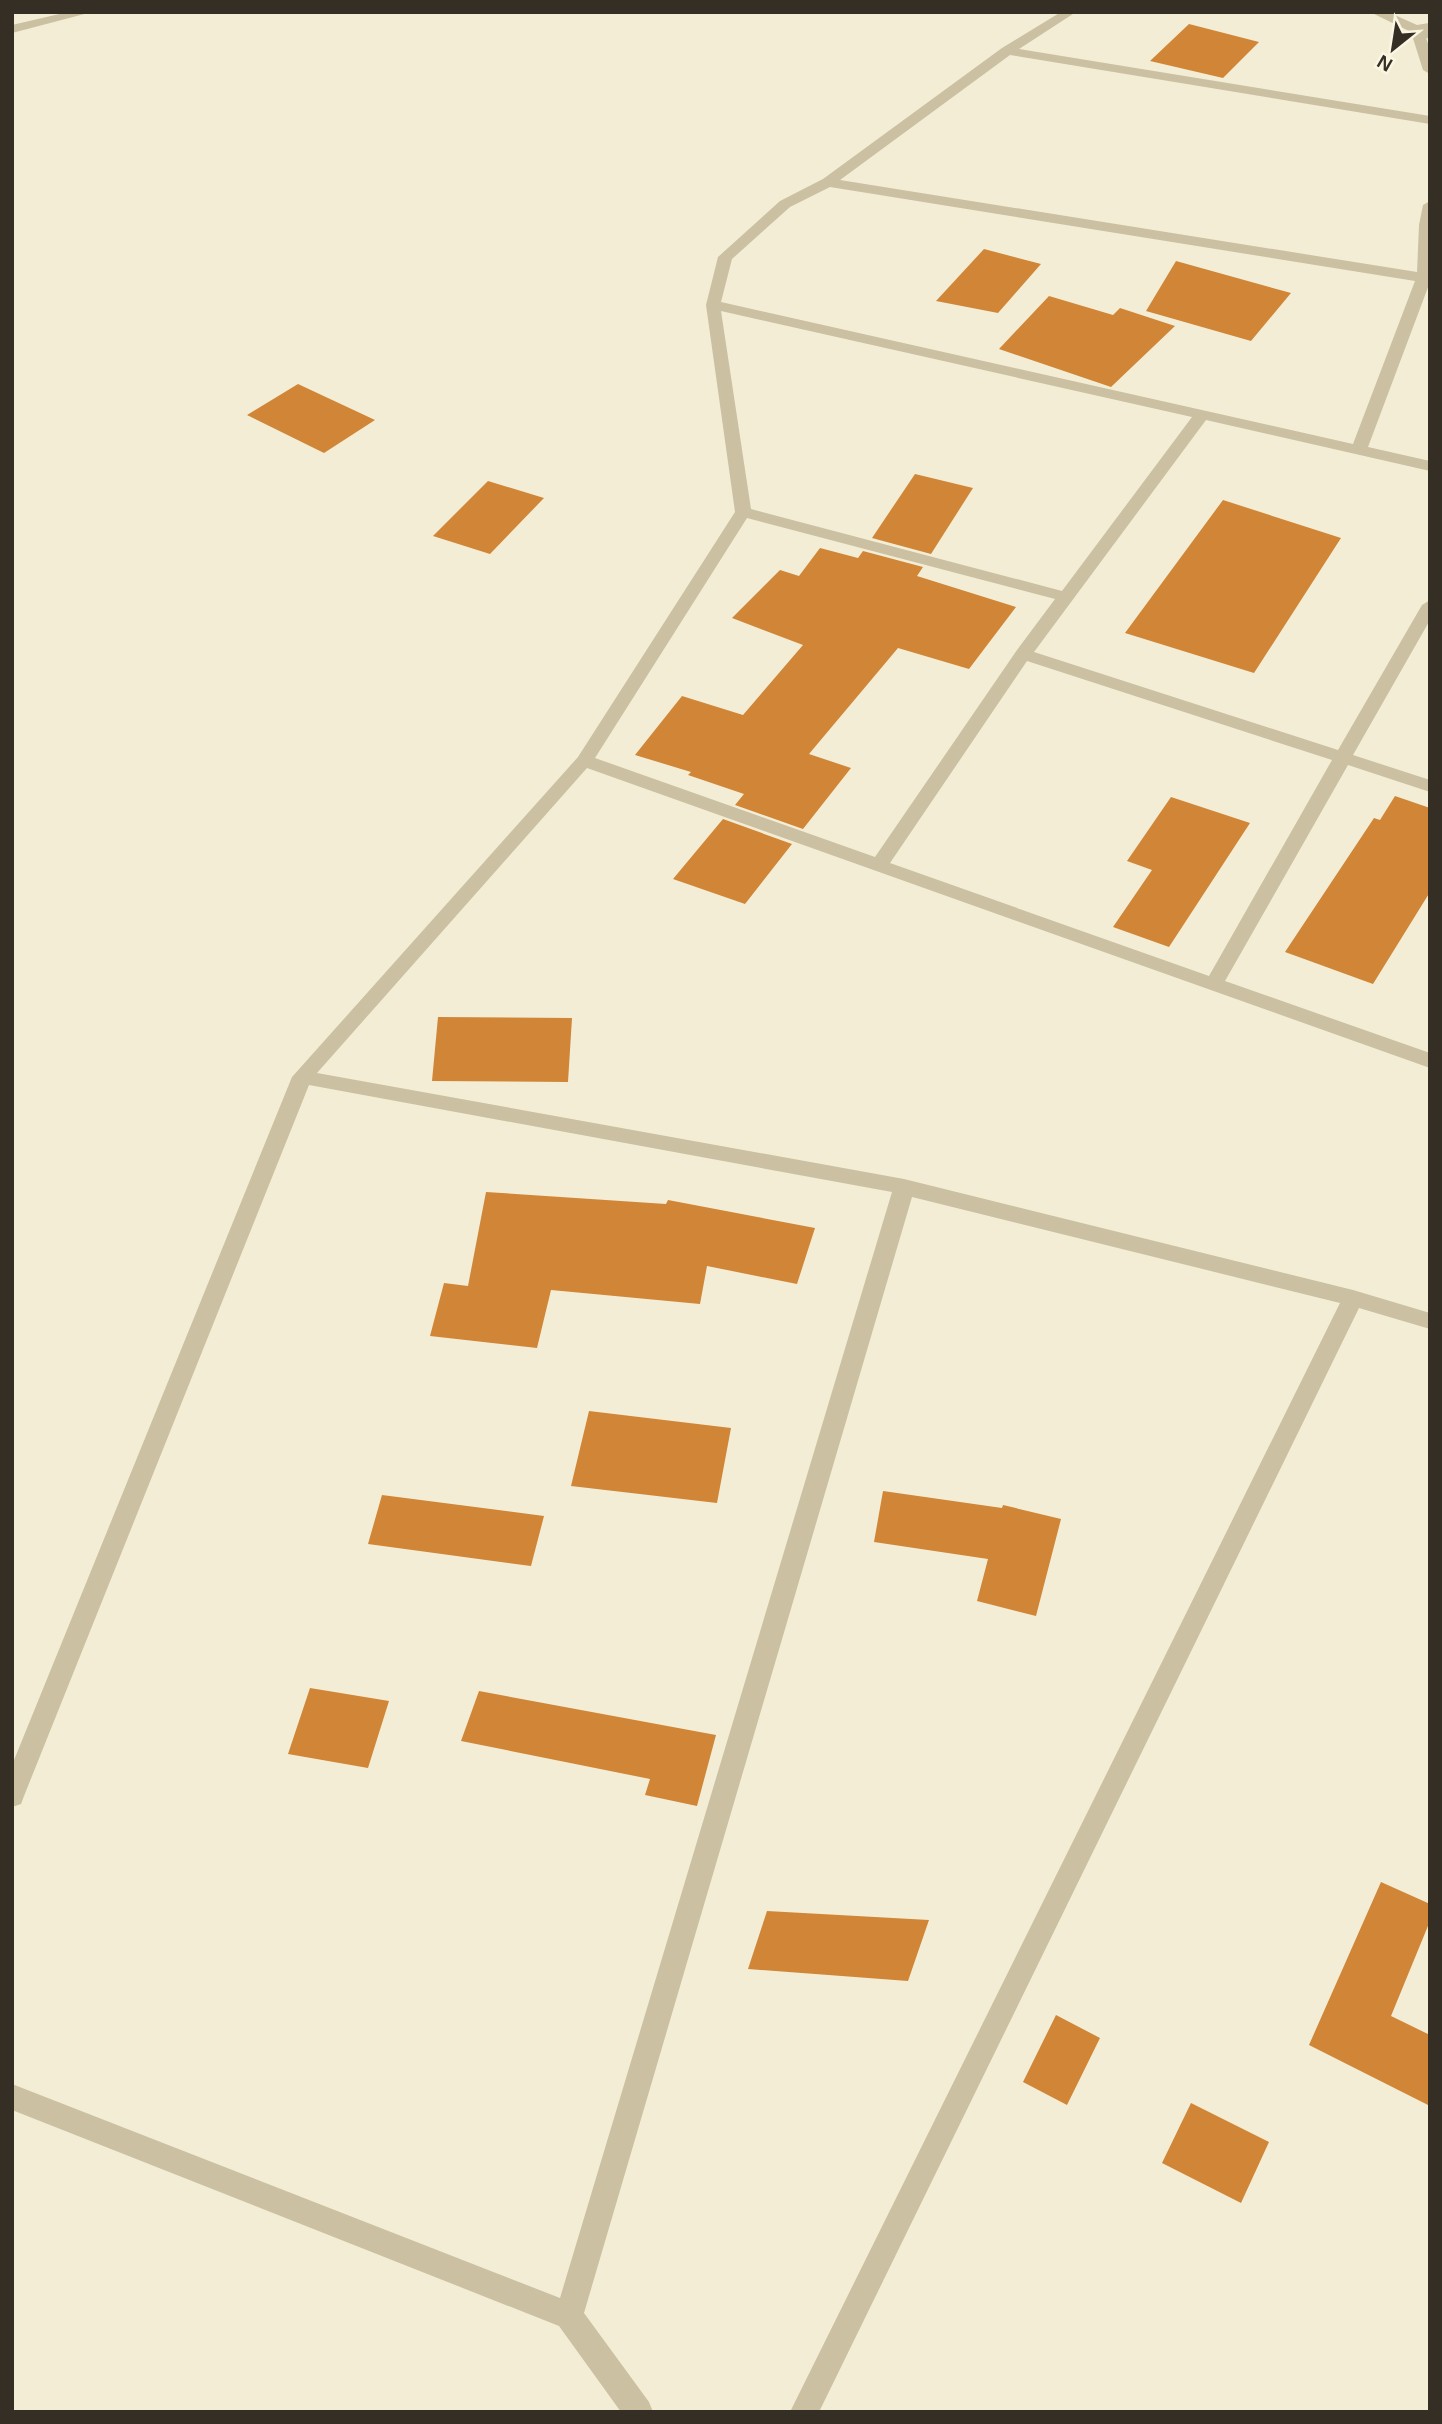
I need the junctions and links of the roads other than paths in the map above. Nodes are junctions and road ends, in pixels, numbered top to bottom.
1 (86, 12) edge
2 (1070, 12) edge
3 (1376, 12) edge
4 (1430, 23) edge
5 (12, 29) edge
6 (1423, 33) edge
7 (1007, 51) junction
8 (1430, 70) edge
9 (1430, 120) edge
10 (828, 182) junction
11 (1430, 205) edge
12 (1428, 224) edge
13 (1424, 278) junction
14 (713, 305) junction
15 (1202, 415) junction
16 (1359, 450) junction
17 (1430, 466) edge
18 (743, 512) junction
19 (1066, 597) junction
20 (1430, 605) edge
21 (1023, 654) junction
22 (1342, 758) junction
23 (584, 761) junction
24 (1430, 786) edge
25 (879, 865) junction
26 (1214, 984) junction
27 (1430, 1061) edge
28 (302, 1077) junction
29 (904, 1187) junction
30 (1353, 1298) junction
31 (1430, 1321) edge
32 (12, 1796) edge
33 (12, 2097) edge
34 (569, 2316) junction
35 (639, 2412) edge
36 (804, 2412) edge

1 - 5 street
2 - 7 street
3 - 6 street
4 - 6 street
6 - 8 street
7 - 9 street
7 - 10 street
10 - 13 street
10 - 14 street
11 - 12 street
12 - 13 street
13 - 16 street
14 - 15 street
14 - 18 street
15 - 16 street
15 - 19 street
16 - 17 street
18 - 19 street
18 - 23 street
19 - 21 street
20 - 22 street
21 - 22 street
21 - 25 street
22 - 24 street
22 - 26 street
23 - 25 street
23 - 28 street
25 - 26 street
26 - 27 street
28 - 29 street
28 - 32 street
29 - 30 street
29 - 34 street
30 - 31 street
30 - 36 street
33 - 34 street
34 - 35 street

